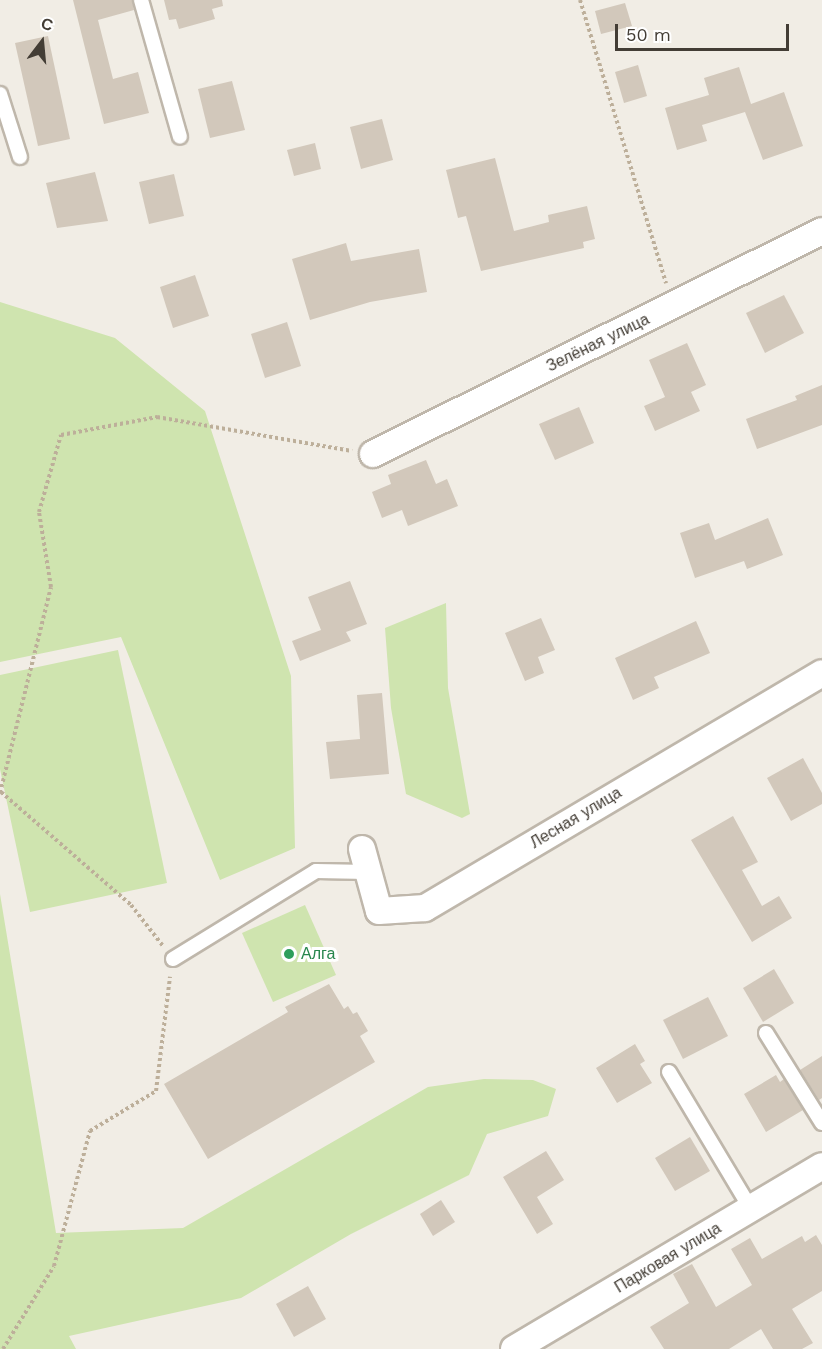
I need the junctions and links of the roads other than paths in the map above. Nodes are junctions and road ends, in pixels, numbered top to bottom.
1 (141, 0) edge
2 (0, 94) edge
3 (180, 137) dead end
4 (20, 157) dead end
5 (822, 231) edge
6 (373, 454) road end
7 (822, 673) edge
8 (365, 861) joint
9 (173, 959) road end
10 (766, 1033) dead end
11 (669, 1072) dead end
12 (822, 1123) edge
13 (822, 1166) edge
14 (751, 1209) junction
15 (514, 1349) edge

1 - 3 lane
2 - 4 lane
5 - 6 street, Зелёная улица
7 - 8 street, Лесная улица
8 - 9 lane
10 - 12 lane
11 - 14 lane
13 - 14 street, Парковая улица
14 - 15 street, Парковая улица

